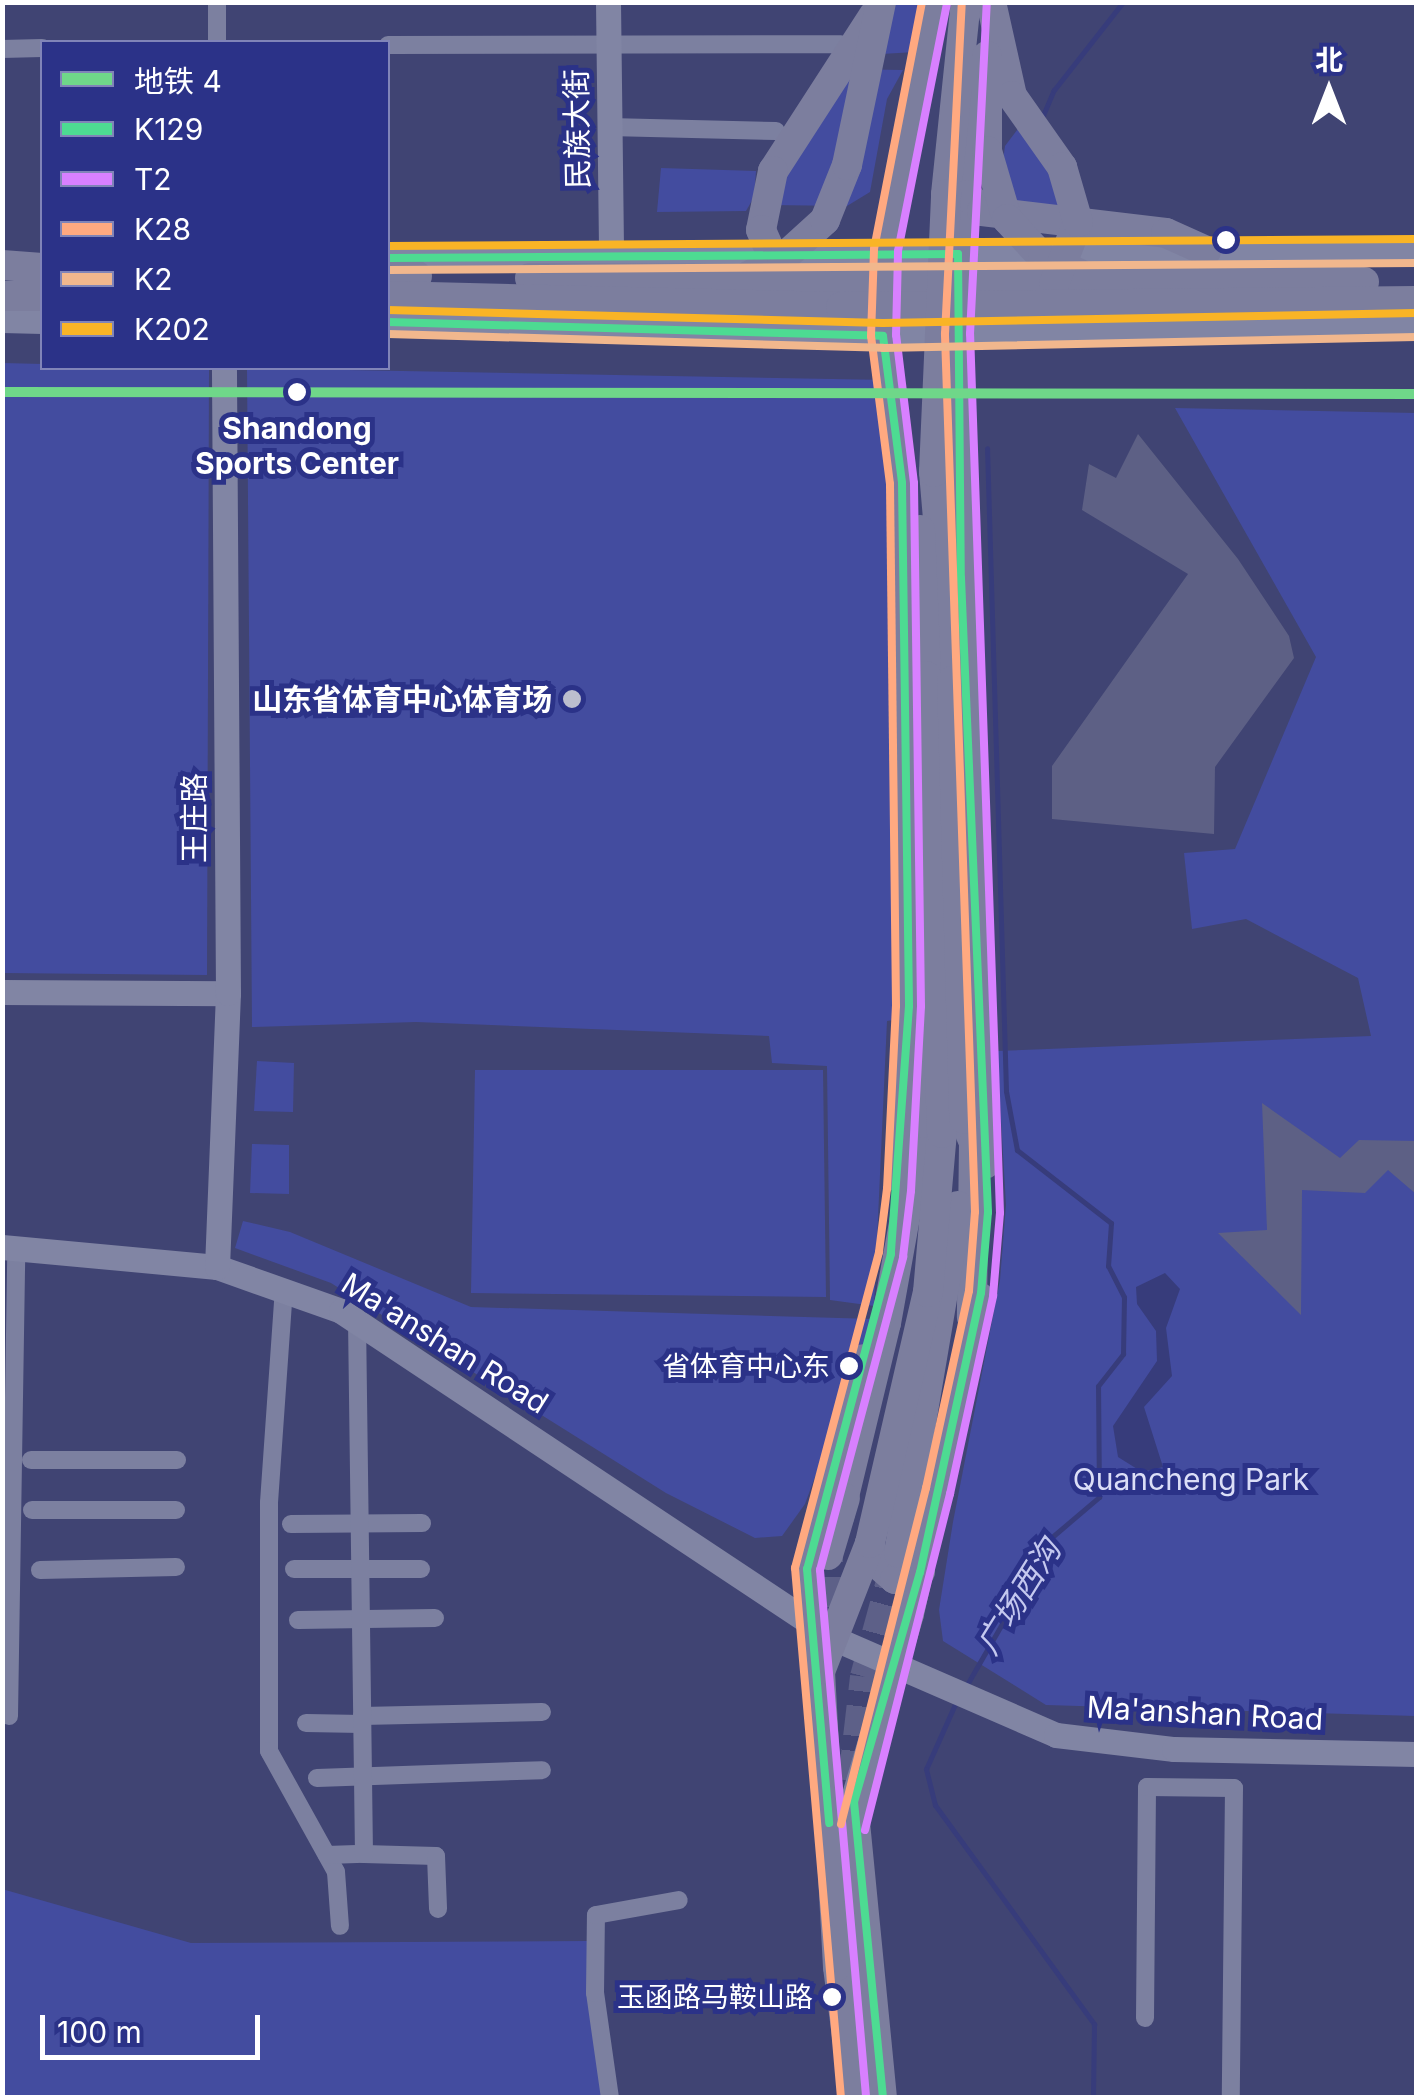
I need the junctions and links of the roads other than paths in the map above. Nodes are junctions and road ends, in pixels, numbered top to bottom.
1 (217, 2) edge
2 (608, 2) edge
3 (880, 2) edge
4 (934, 2) edge
5 (947, 2) edge
6 (966, 2) edge
7 (976, 2) edge
8 (989, 2) edge
9 (217, 40) edge
10 (608, 43) junction
11 (842, 44) dead end
12 (390, 45) edge
13 (40, 48) edge
14 (2, 49) edge
15 (609, 127) junction
16 (776, 132) dead end
17 (967, 194) junction
18 (886, 250) junction
19 (1416, 250) edge
20 (1206, 251) junction
21 (1324, 251) junction
22 (611, 254) junction
23 (653, 254) junction
24 (958, 254) junction
25 (390, 258) edge
26 (4, 265) edge
27 (40, 266) edge
28 (402, 276) edge
29 (1416, 280) edge
30 (1117, 281) junction
31 (720, 282) junction
32 (2, 296) edge
33 (40, 296) edge
34 (390, 296) edge
35 (1416, 301) edge
36 (841, 307) junction
37 (2, 320) edge
38 (964, 320) junction
39 (40, 321) edge
40 (390, 322) edge
41 (1216, 325) junction
42 (1416, 325) edge
43 (653, 329) junction
44 (883, 336) junction
45 (224, 370) edge
46 (979, 906) junction
47 (907, 911) junction
48 (2, 992) edge
49 (228, 993) junction
50 (908, 1032) junction
51 (953, 1126) junction
52 (9, 1247) edge
53 (217, 1267) junction
54 (284, 1288) junction
55 (357, 1320) junction
56 (971, 1323) junction
57 (31, 1460) dead end
58 (176, 1460) dead end
59 (909, 1507) junction
60 (32, 1510) dead end
61 (176, 1510) dead end
62 (839, 1516) junction
63 (360, 1522) junction
64 (422, 1523) dead end
65 (292, 1524) dead end
66 (828, 1555) tunnel mouth
67 (896, 1556) junction
68 (176, 1567) dead end
69 (360, 1568) junction
70 (294, 1569) dead end
71 (422, 1569) dead end
72 (40, 1570) dead end
73 (808, 1616) junction
74 (361, 1618) junction
75 (435, 1618) dead end
76 (298, 1620) dead end
77 (832, 1638) junction
78 (6, 1641) edge
79 (892, 1662) junction
80 (822, 1669) junction
81 (542, 1712) dead end
82 (9, 1716) dead end
83 (362, 1720) junction
84 (306, 1724) dead end
85 (1416, 1754) edge
86 (542, 1770) dead end
87 (363, 1776) junction
88 (317, 1778) dead end
89 (364, 1854) junction
90 (327, 1855) junction
91 (678, 1900) dead end
92 (438, 1909) dead end
93 (340, 1926) dead end
94 (1145, 2018) dead end
95 (610, 2098) edge
96 (854, 2098) edge
97 (884, 2098) edge
98 (1231, 2098) edge

1 - 9 street
2 - 10 main road, 民族大街
3 - 31 highway, bridge
3 - 36 highway, bridge
4 - 18 main road
5 - 51 highway, bridge
6 - 51 highway, bridge
7 - 17 main road
8 - 30 highway, bridge
8 - 38 highway, bridge
10 - 11 street
10 - 12 street
10 - 15 main road, 民族大街
13 - 14 street
15 - 16 street
15 - 22 main road, 民族大街
17 - 20 highway
17 - 24 main road
18 - 23 main road
18 - 24 main road
18 - 44 main road
19 - 21 main road
20 - 21 main road
20 - 24 main road
21 - 41 main road
22 - 23 main road
22 - 25 main road
23 - 43 main road
24 - 38 main road
26 - 27 highway
28 - 31 highway, bridge
29 - 30 highway, bridge
30 - 31 highway, bridge
32 - 33 highway
34 - 36 highway, bridge
35 - 38 highway, bridge
36 - 38 highway, bridge
37 - 39 main road
38 - 41 main road
38 - 44 main road
38 - 46 main road
40 - 43 main road
41 - 42 main road
43 - 44 main road
44 - 47 main road
45 - 49 main road, 王庄路
46 - 47 main road
46 - 56 main road
47 - 50 main road
48 - 49 main road
49 - 53 main road, 王庄路
50 - 62 highway
50 - 73 main road
51 - 56 highway
51 - 59 highway
51 - 62 highway
51 - 67 highway
52 - 53 main road, Ma'anshan Road
52 - 78 street
53 - 54 main road, Ma'anshan Road
54 - 55 main road, Ma'anshan Road
54 - 90 street
55 - 63 street
55 - 73 main road, Ma'anshan Road
56 - 59 highway
56 - 67 main road
57 - 58 street
59 - 67 highway
60 - 61 street
62 - 66 highway
63 - 64 street
63 - 65 street
63 - 69 street
67 - 77 highway
67 - 79 main road
68 - 72 street
69 - 70 street
69 - 71 street
69 - 74 street
73 - 77 main road, Ma'anshan Road
73 - 80 main road
74 - 75 street
74 - 76 street
74 - 83 street
77 - 79 main road, Ma'anshan Road
77 - 80 highway
78 - 82 street
79 - 85 main road, Ma'anshan Road
79 - 97 main road
80 - 96 main road
81 - 83 street
83 - 84 street
83 - 87 street
86 - 87 street
87 - 88 street
87 - 89 street
89 - 90 street
89 - 92 street
90 - 93 street
91 - 95 street
94 - 98 street

